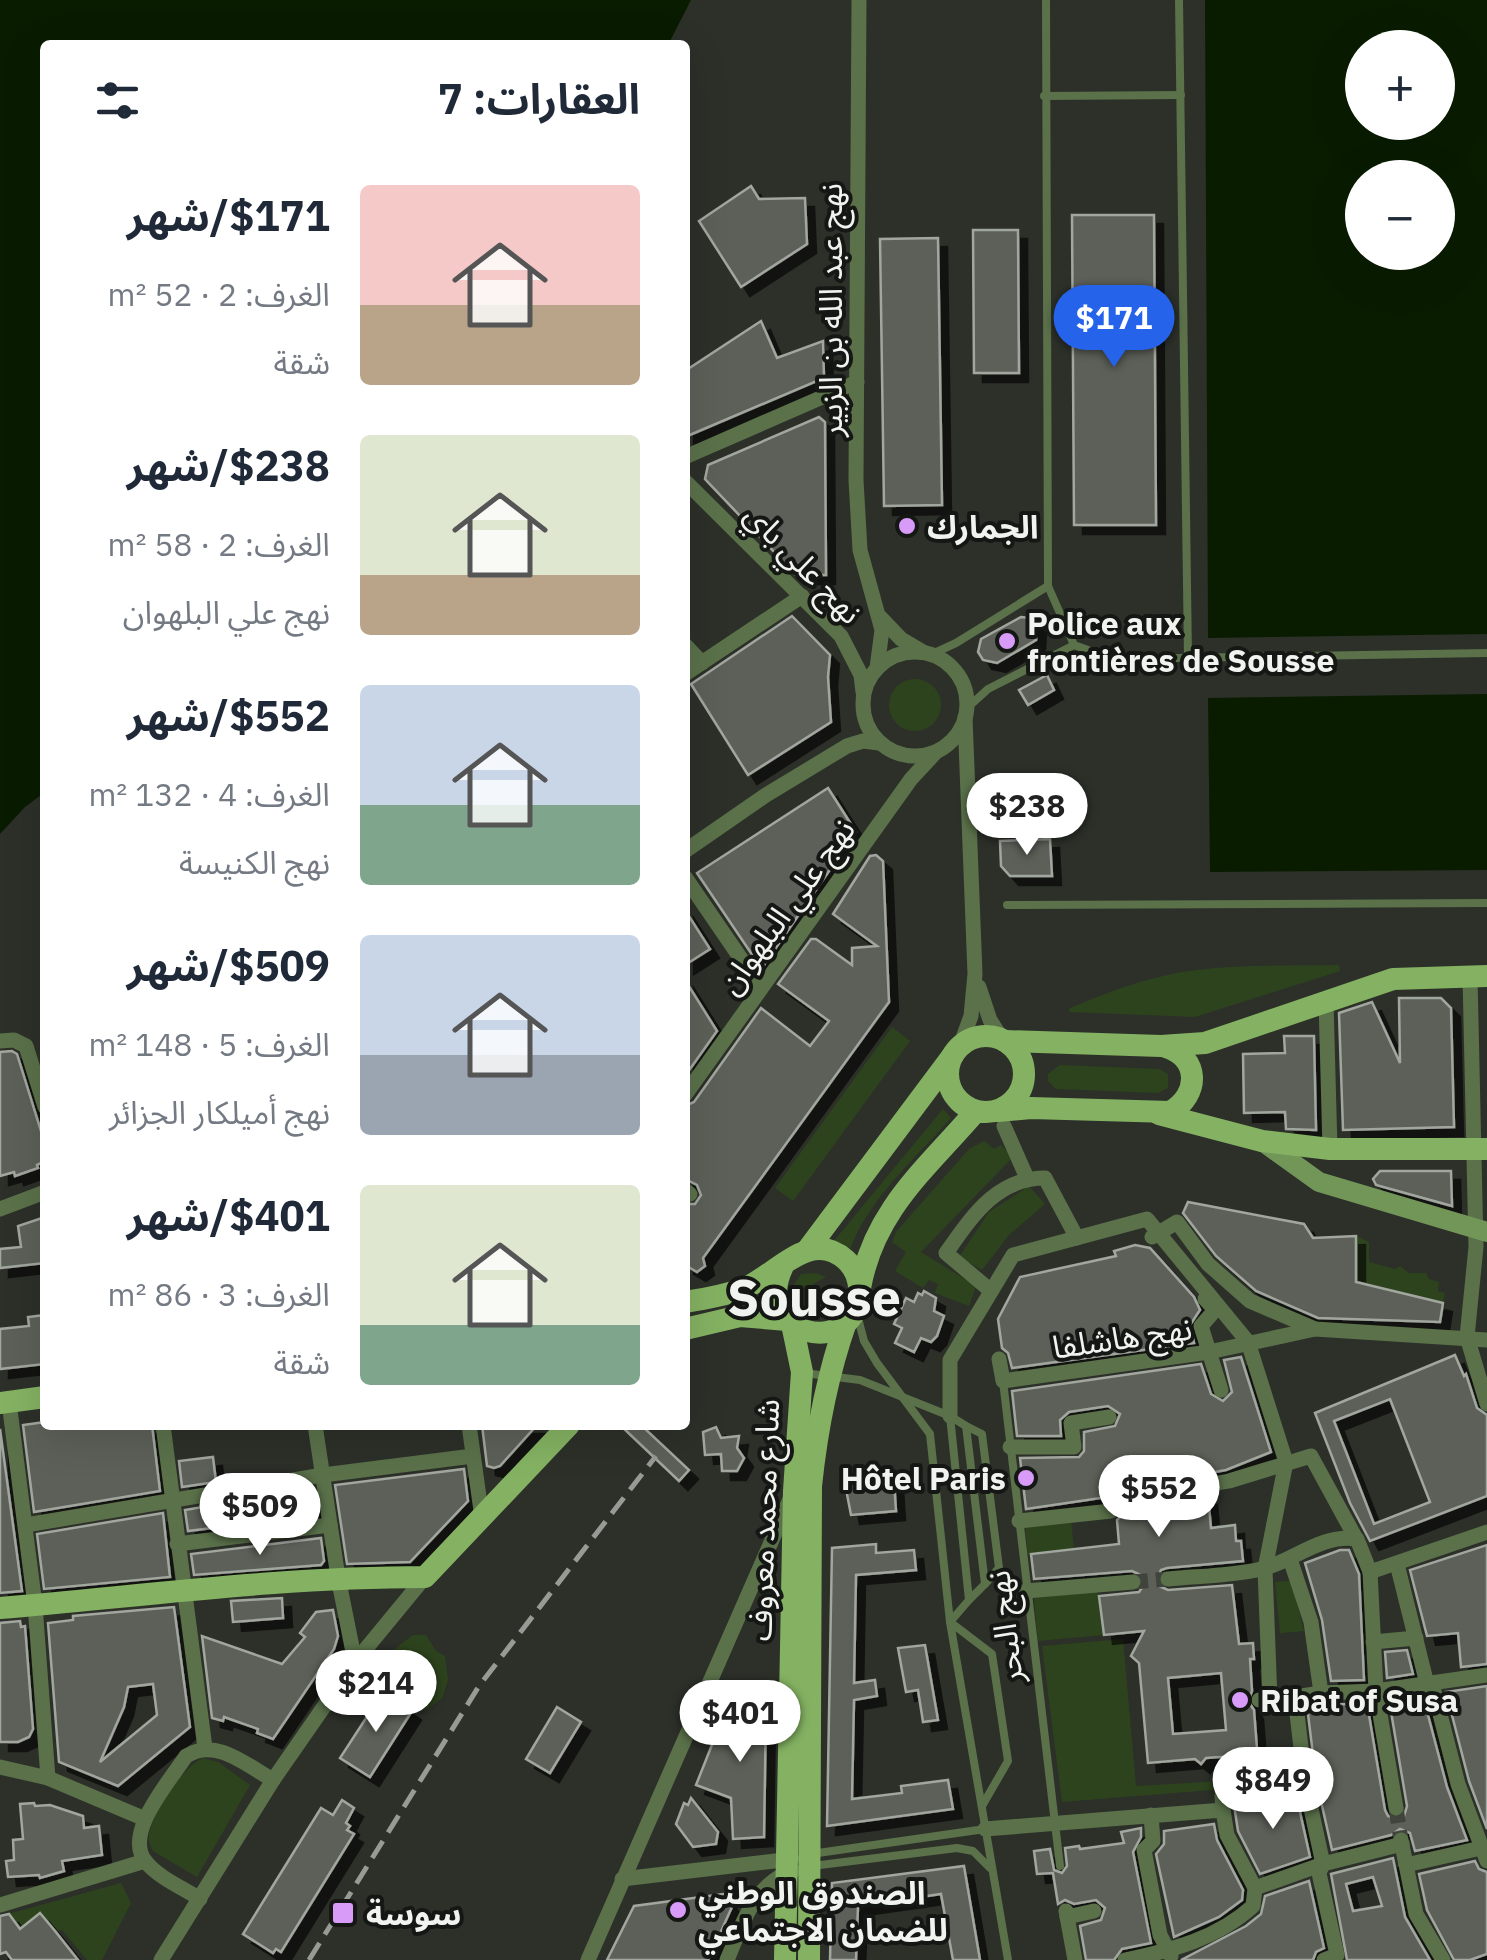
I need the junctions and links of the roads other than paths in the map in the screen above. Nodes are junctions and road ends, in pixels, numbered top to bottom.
1 (859, 0) edge
2 (1046, 0) edge
3 (1180, 0) edge
4 (1181, 95) junction
5 (1044, 96) junction
6 (857, 382) junction
7 (690, 455) edge
8 (690, 487) edge
9 (1048, 586) junction
10 (802, 596) junction
11 (880, 617) junction
12 (1074, 645) junction
13 (690, 651) edge
14 (1487, 653) edge
15 (928, 654) junction
16 (1188, 658) junction
17 (702, 664) junction
18 (877, 668) junction
19 (690, 671) edge
20 (864, 694) junction
21 (966, 713) junction
22 (864, 715) junction
23 (879, 742) junction
24 (847, 746) junction
25 (939, 750) junction
26 (969, 789) junction
27 (690, 848) edge
28 (690, 884) edge
29 (1487, 903) edge
30 (1007, 905) dead end
31 (975, 974) junction
32 (1478, 976) edge
33 (761, 988) junction
34 (1326, 1001) junction
35 (1003, 1040) junction
36 (0, 1041) edge
37 (1161, 1046) junction
38 (957, 1050) junction
39 (690, 1088) edge
40 (40, 1090) edge
41 (1159, 1114) junction
42 (992, 1117) junction
43 (1262, 1141) junction
44 (1330, 1149) junction
45 (1479, 1149) edge
46 (1027, 1178) junction
47 (40, 1194) edge
48 (0, 1209) edge
49 (1481, 1230) edge
50 (1154, 1236) junction
51 (1076, 1238) junction
52 (808, 1250) junction
53 (783, 1266) junction
54 (992, 1290) junction
55 (690, 1301) edge
56 (855, 1305) junction
57 (790, 1322) junction
58 (690, 1328) edge
59 (1316, 1329) junction
60 (1468, 1337) junction
61 (1487, 1340) edge
62 (1248, 1342) junction
63 (1209, 1352) junction
64 (1000, 1359) dead end
65 (802, 1372) junction
66 (828, 1375) junction
67 (1003, 1382) junction
68 (1221, 1390) dead end
69 (40, 1398) edge
70 (906, 1399) junction
71 (5, 1403) edge
72 (1487, 1404) edge
73 (950, 1416) junction
74 (1109, 1417) dead end
75 (966, 1426) junction
76 (164, 1430) edge
77 (317, 1430) edge
78 (469, 1430) edge
79 (564, 1430) edge
80 (1010, 1447) junction
81 (473, 1456) junction
82 (1286, 1462) junction
83 (323, 1475) junction
84 (794, 1491) junction
85 (1175, 1491) dead end
86 (172, 1499) junction
87 (1111, 1511) dead end
88 (482, 1518) junction
89 (1019, 1521) junction
90 (26, 1525) junction
91 (330, 1525) junction
92 (1487, 1532) edge
93 (1356, 1539) junction
94 (177, 1544) junction
95 (1292, 1564) dead end
96 (1397, 1564) junction
97 (1265, 1569) junction
98 (1370, 1572) junction
99 (338, 1577) junction
100 (424, 1577) junction
101 (1168, 1579) tunnel mouth
102 (1133, 1582) tunnel mouth
103 (985, 1584) junction
104 (182, 1590) junction
105 (1026, 1591) junction
106 (969, 1600) junction
107 (35, 1605) junction
108 (0, 1608) edge
109 (950, 1622) junction
110 (1416, 1638) junction
111 (1374, 1642) junction
112 (355, 1662) junction
113 (1487, 1676) edge
114 (1430, 1684) junction
115 (1376, 1690) junction
116 (1321, 1693) junction
117 (1260, 1700) dead end
118 (205, 1748) junction
119 (0, 1767) edge
120 (48, 1778) junction
121 (273, 1780) junction
122 (1305, 1781) junction
123 (982, 1806) junction
124 (1396, 1808) tunnel mouth
125 (1224, 1810) junction
126 (1151, 1815) junction
127 (145, 1819) junction
128 (1056, 1822) junction
129 (985, 1828) junction
130 (1484, 1854) edge
131 (811, 1860) junction
132 (145, 1861) junction
133 (1323, 1864) junction
134 (1406, 1865) junction
135 (787, 1866) junction
136 (1060, 1866) dead end
137 (992, 1871) junction
138 (622, 1880) junction
139 (1254, 1888) junction
140 (200, 1899) junction
141 (0, 1905) edge
142 (1094, 1912) dead end
143 (1170, 1956) edge
144 (161, 1960) edge
145 (588, 1960) edge
146 (727, 1960) edge
147 (785, 1960) edge
148 (809, 1960) edge
149 (1008, 1960) edge
150 (1075, 1960) edge
151 (1125, 1960) edge
152 (1324, 1960) edge
153 (1443, 1960) edge

1 - 6 street, نهج عبد الله بن الزبير
2 - 5 lane
3 - 4 lane
4 - 5 lane
4 - 16 lane
5 - 9 lane
6 - 7 street
6 - 11 street, نهج عبد الله بن الزبير
8 - 10 street, نهج علي باي
9 - 12 lane
9 - 15 lane
10 - 17 street
10 - 20 street, نهج علي باي
11 - 15 street
11 - 18 street, نهج عبد الله بن الزبير
12 - 16 lane
12 - 21 lane
13 - 17 street
14 - 16 lane
15 - 18 street
15 - 21 street
17 - 19 street
18 - 20 street
20 - 22 street
21 - 25 street
21 - 26 street
22 - 23 street
22 - 24 street
23 - 24 street
23 - 25 street
24 - 27 street
25 - 26 street
25 - 33 street, نهج علي البلهوان
26 - 31 street
28 - 33 street
29 - 30 lane
31 - 35 street
31 - 38 street
32 - 34 main road
32 - 45 street
33 - 39 street, نهج علي البلهوان
34 - 37 main road
34 - 44 street
35 - 37 main road
35 - 38 main road
35 - 42 main road
36 - 40 street
37 - 41 main road
38 - 42 main road
38 - 52 main road
41 - 42 main road
41 - 43 main road
42 - 46 street
42 - 56 main road, شارع محمد معروف
43 - 44 main road
43 - 49 main road
44 - 45 main road
45 - 49 street
46 - 51 street
46 - 54 street
47 - 48 street
49 - 60 street
50 - 51 street
50 - 59 street
50 - 62 street
50 - 63 street
51 - 54 street
52 - 53 main road
52 - 56 main road
53 - 55 main road
53 - 57 main road
54 - 73 street
56 - 57 main road
56 - 66 main road, شارع محمد معروف
56 - 70 lane
57 - 58 main road
57 - 65 main road, شارع محمد معروف
59 - 60 street
59 - 62 street, نهج هاشلفا
60 - 61 street
60 - 72 street
62 - 63 street, نهج هاشلفا
62 - 82 street
63 - 67 street, نهج هاشلفا
63 - 68 street
64 - 67 street
65 - 66 lane
65 - 84 main road, شارع محمد معروف
66 - 70 lane
66 - 131 main road, شارع محمد معروف
67 - 80 lane, نهج البحر
69 - 71 main road
70 - 73 lane
70 - 109 lane
71 - 90 street
73 - 75 lane
73 - 106 lane
74 - 80 street
75 - 103 lane
75 - 103 lane
76 - 86 street
77 - 83 street
78 - 81 street
79 - 88 main road
80 - 89 lane, نهج البحر
81 - 83 street
81 - 88 street
82 - 85 street
82 - 93 street
82 - 97 street
83 - 86 street
83 - 91 street
84 - 135 main road, شارع محمد معروف
84 - 138 street
86 - 90 street
86 - 94 street
87 - 89 street
88 - 100 main road
89 - 105 lane, نهج البحر
90 - 107 street
91 - 94 street
91 - 99 street
92 - 96 street
93 - 97 street
93 - 98 street
94 - 104 street
95 - 116 street
96 - 98 street
96 - 110 street
97 - 101 street
97 - 117 street
98 - 111 street
99 - 100 main road
99 - 104 main road
99 - 112 street
100 - 112 street
102 - 105 street
103 - 106 lane
104 - 107 main road
104 - 118 street
105 - 128 lane, نهج البحر
106 - 109 lane
107 - 108 main road
107 - 120 street
109 - 123 lane
109 - 123 lane
110 - 111 street
110 - 114 street
111 - 115 street
112 - 121 street
113 - 114 street
114 - 115 street
114 - 130 street
115 - 116 street
115 - 124 street
116 - 122 street
118 - 121 street
118 - 127 street
119 - 120 street
120 - 127 street
121 - 140 street
122 - 125 street
122 - 133 street
123 - 129 lane
125 - 126 street
125 - 139 street
126 - 128 street
126 - 143 street
127 - 132 street
128 - 129 street
128 - 136 lane, نهج البحر
129 - 131 lane
129 - 137 lane
130 - 134 street
131 - 135 street
131 - 137 lane
131 - 148 main road, شارع محمد معروف
132 - 140 street
132 - 141 street
133 - 134 street
133 - 139 street
133 - 152 street
134 - 153 street
135 - 138 street
135 - 146 street
135 - 147 main road, شارع محمد معروف
137 - 149 lane
138 - 145 street
139 - 143 street
140 - 144 street
142 - 150 street
143 - 151 street

